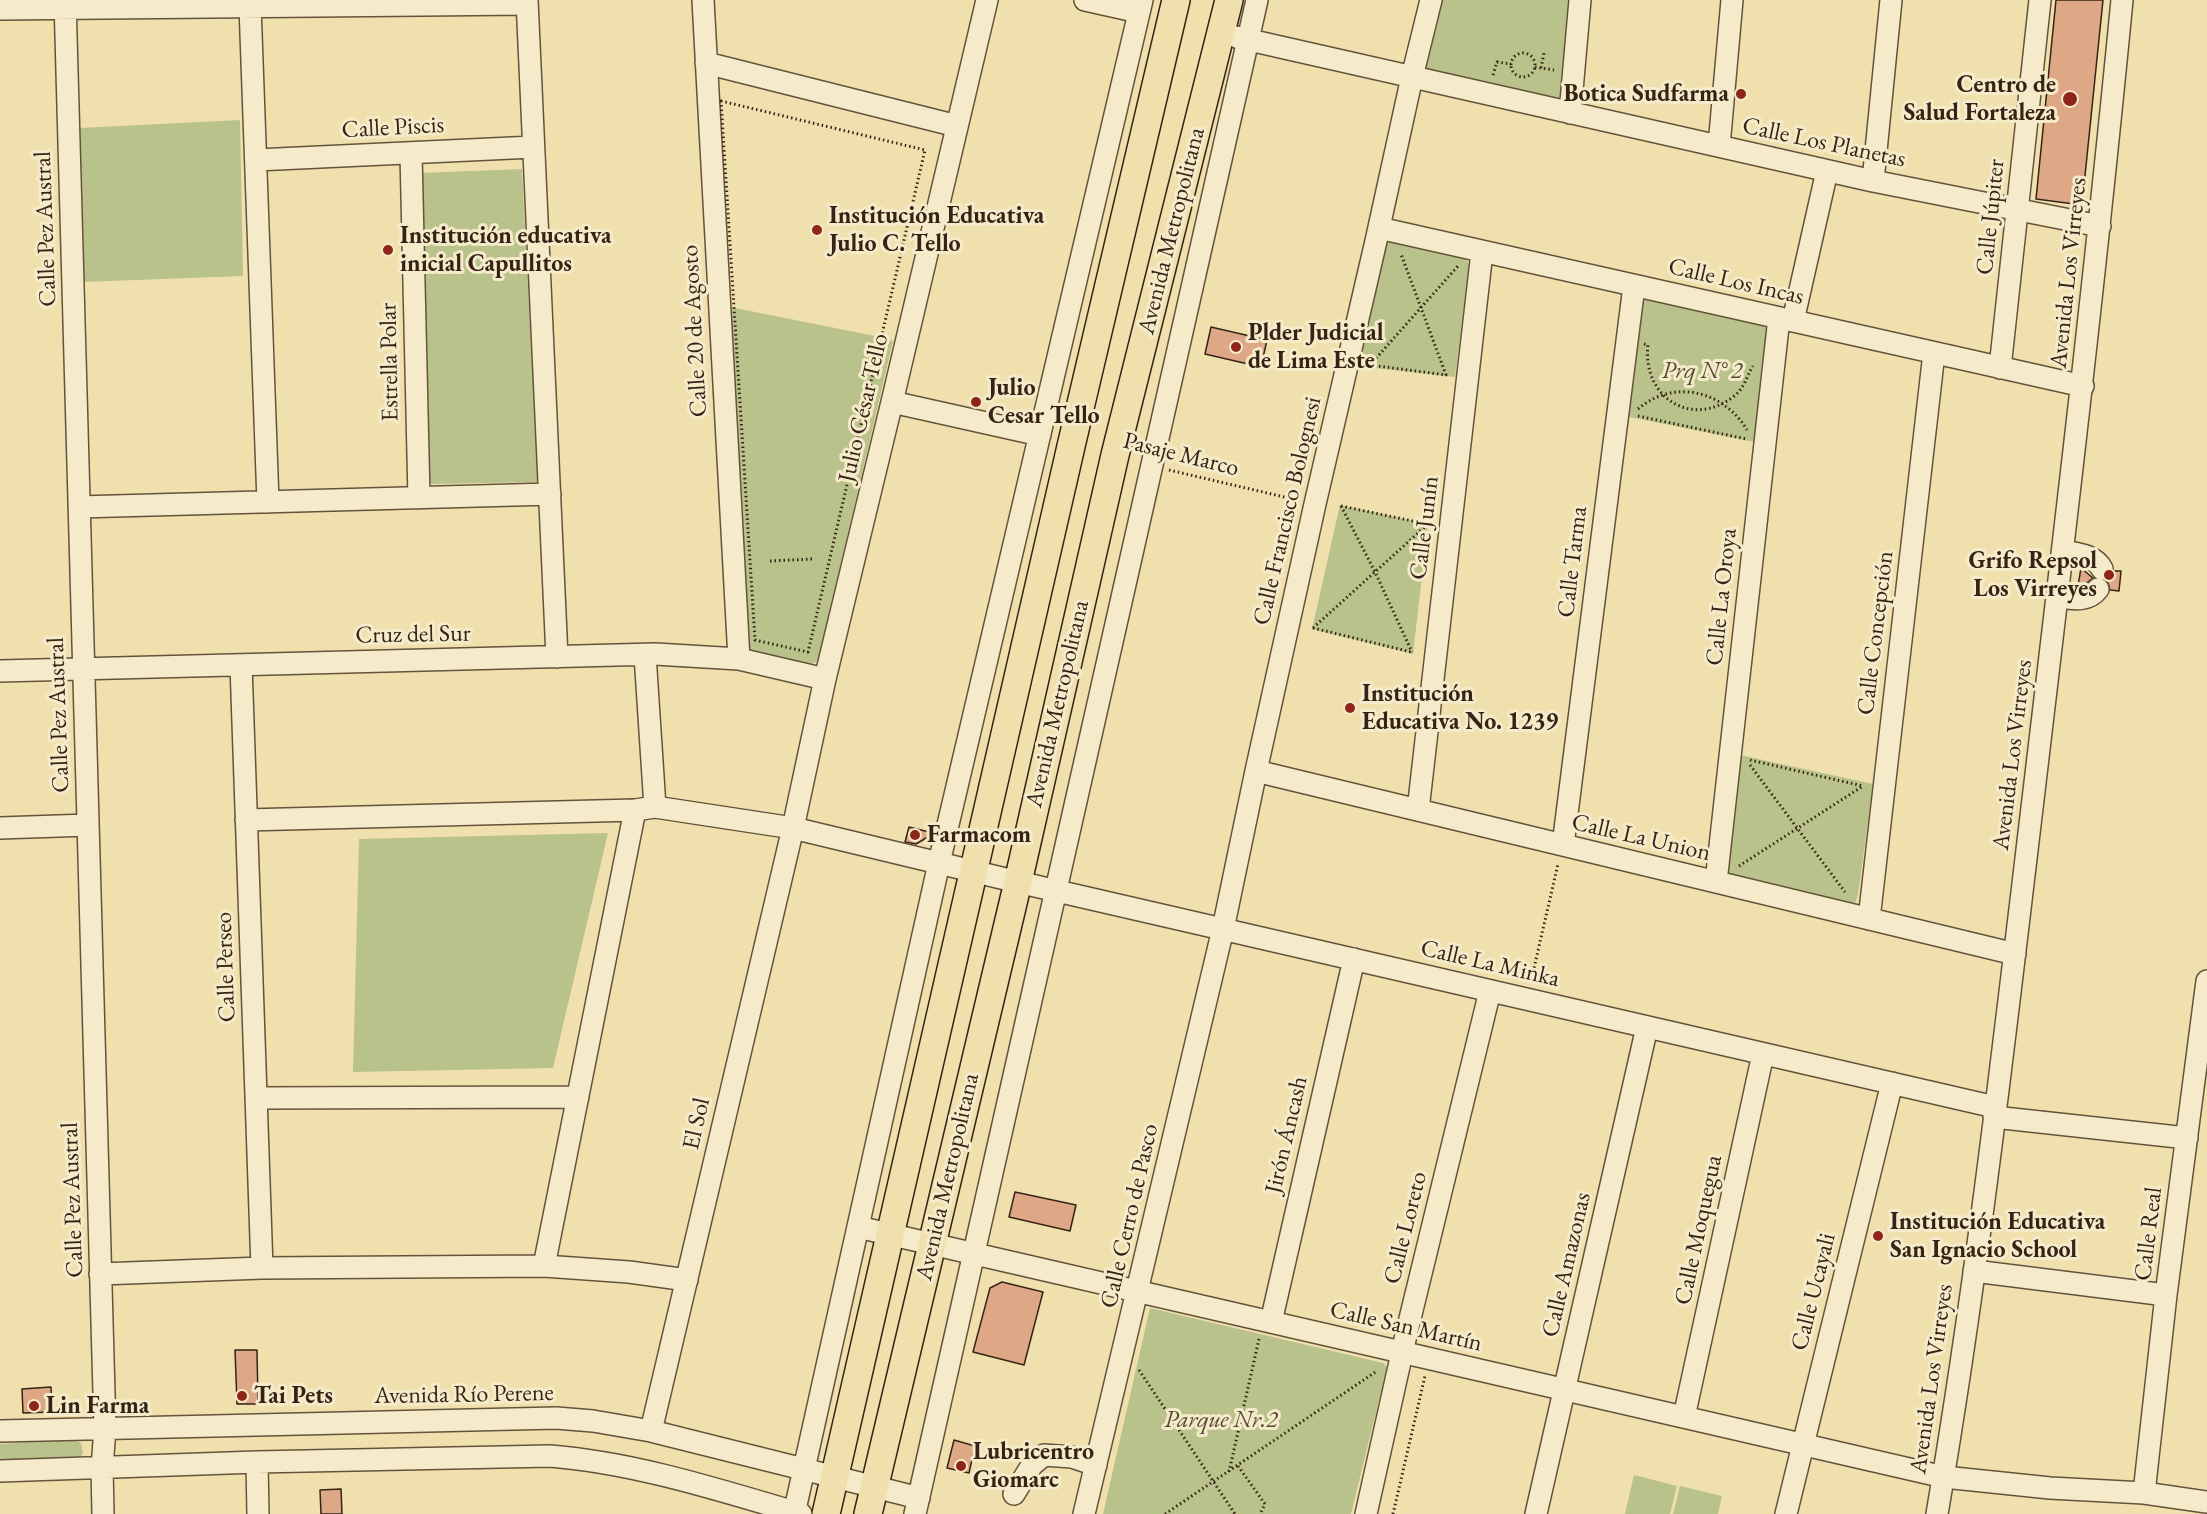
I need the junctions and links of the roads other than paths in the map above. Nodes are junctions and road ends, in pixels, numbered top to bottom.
1 (703, 0) edge
2 (987, 0) edge
3 (1085, 0) edge
4 (1176, 0) edge
5 (1229, 0) edge
6 (1257, 0) edge
7 (1431, 0) edge
8 (1580, 0) edge
9 (1732, 0) edge
10 (1891, 0) edge
11 (2040, 0) edge
12 (2122, 0) edge
13 (527, 2) edge
14 (65, 3) edge
15 (250, 6) junction
16 (1140, 6) edge
17 (0, 9) edge
18 (1235, 37) junction
19 (706, 63) junction
20 (1412, 77) junction
21 (1570, 113) junction
22 (957, 126) junction
23 (1719, 146) junction
24 (533, 147) junction
25 (411, 154) junction
26 (256, 160) junction
27 (1827, 171) junction
28 (1873, 181) junction
29 (2017, 210) junction
30 (2100, 226) junction
31 (1379, 228) junction
32 (1482, 252) junction
33 (1634, 286) junction
34 (1786, 320) junction
35 (1934, 353) junction
36 (2000, 368) junction
37 (2082, 386) junction
38 (892, 402) junction
39 (1040, 435) junction
40 (550, 494) junction
41 (418, 498) junction
42 (268, 502) junction
43 (79, 507) junction
44 (2063, 551) junction
45 (2057, 597) junction
46 (645, 655) junction
47 (557, 657) junction
48 (738, 659) junction
49 (241, 665) junction
50 (83, 669) junction
51 (0, 670) edge
52 (825, 679) junction
53 (1256, 771) junction
54 (645, 808) junction
55 (1418, 810) junction
56 (246, 820) junction
57 (88, 825) junction
58 (0, 828) edge
59 (793, 828) junction
60 (1563, 845) junction
61 (939, 863) junction
62 (972, 872) junction
63 (1724, 876) junction
64 (1018, 882) junction
65 (1055, 891) junction
66 (1869, 919) junction
67 (1223, 930) junction
68 (2015, 954) junction
69 (1353, 959) junction
70 (2207, 981) edge
71 (1490, 991) junction
72 (1647, 1027) junction
73 (1763, 1053) junction
74 (1892, 1083) junction
75 (578, 1097) junction
76 (256, 1098) junction
77 (1995, 1112) junction
78 (2187, 1138) junction
79 (858, 1227) junction
80 (890, 1234) junction
81 (932, 1244) junction
82 (975, 1253) junction
83 (544, 1266) junction
84 (262, 1268) junction
85 (1974, 1271) junction
86 (100, 1274) junction
87 (687, 1280) junction
88 (1138, 1291) junction
89 (2166, 1295) junction
90 (1265, 1330) junction
91 (1402, 1352) junction
92 (1564, 1389) junction
93 (1684, 1417) junction
94 (105, 1428) junction
95 (0, 1431) edge
96 (651, 1431) junction
97 (1803, 1444) junction
98 (257, 1462) junction
99 (1096, 1465) junction
100 (102, 1468) junction
101 (803, 1470) junction
102 (0, 1471) edge
103 (1944, 1477) junction
104 (835, 1478) junction
105 (2144, 1493) junction
106 (1014, 1494) dead end
107 (871, 1501) edge
108 (2207, 1502) edge
109 (917, 1506) edge
110 (796, 1513) edge
111 (103, 1514) edge
112 (258, 1514) edge
113 (826, 1514) edge
114 (1084, 1514) edge
115 (1366, 1514) edge
116 (1536, 1514) edge
117 (1786, 1514) edge
118 (1937, 1514) edge

1 - 19 street, Calle 20 de Agosto
2 - 22 street, Julio César Tello
3 - 16 street
4 - 62 main road, Avenida Metropolitana
5 - 18 main road, Avenida Metropolitana
6 - 18 street, Avenida Metropolitana
7 - 20 street, Calle Francisco Bolognesi
8 - 21 street
9 - 23 street
10 - 28 street
11 - 29 street, Calle Júpiter
12 - 30 street, Avenida Los Virreyes
13 - 15 street
13 - 24 street
14 - 15 street
14 - 17 street
14 - 43 street, Calle Pez Austral
15 - 26 street
16 - 39 street
18 - 20 street, Calle Los Planetas
18 - 64 main road, Avenida Metropolitana
18 - 65 street, Avenida Metropolitana
19 - 22 street
19 - 48 street, Calle 20 de Agosto
20 - 21 street, Calle Los Planetas
20 - 31 street, Calle Francisco Bolognesi
21 - 23 street, Calle Los Planetas
22 - 38 street, Julio César Tello
23 - 27 street, Calle Los Planetas
24 - 25 street, Calle Piscis
24 - 40 street
25 - 26 street, Calle Piscis
25 - 41 street, Estrella Polar
26 - 42 street
27 - 28 street, Calle Los Planetas
27 - 34 street, Calle La Oroya
28 - 29 street, Calle Los Planetas
29 - 30 street, Calle Los Planetas
29 - 36 street, Calle Júpiter
30 - 37 street, Avenida Los Virreyes
31 - 32 street, Calle Los Incas
31 - 53 street, Calle Francisco Bolognesi
32 - 33 street, Calle Los Incas
32 - 55 street, Calle Junín
33 - 34 street, Calle Los Incas
33 - 60 street, Calle Tarma
34 - 35 street, Calle Los Incas
34 - 63 street, Calle La Oroya
35 - 36 street, Calle Los Incas
35 - 66 street, Calle Concepción
36 - 37 street, Calle Los Incas
37 - 44 street, Avenida Los Virreyes
38 - 39 street
38 - 52 street, Julio César Tello
39 - 61 street
40 - 41 street
40 - 47 street
41 - 42 street
42 - 43 street
43 - 50 street, Calle Pez Austral
44 - 45 street, Avenida Los Virreyes
44 - 45 street
45 - 68 street, Avenida Los Virreyes
46 - 47 street, Cruz del Sur
46 - 48 street, Cruz del Sur
46 - 54 street
47 - 49 street, Cruz del Sur
48 - 52 street, Cruz del Sur
49 - 50 street, Cruz del Sur
49 - 56 street, Calle Perseo
50 - 51 street, Cruz del Sur
50 - 57 street, Calle Pez Austral
52 - 59 street, Julio César Tello
53 - 55 street, Calle La Union
53 - 67 street, Calle Francisco Bolognesi
54 - 56 street, Calle La Minka
54 - 59 street, Calle La Minka
54 - 75 street
55 - 60 street, Calle La Union
56 - 76 street, Calle Perseo
57 - 58 street
57 - 86 street, Calle Pez Austral
59 - 61 street, Calle La Minka
59 - 87 street, El Sol
60 - 63 street, Calle La Union
61 - 62 street, Calle La Minka
61 - 79 street
62 - 64 street, Calle La Minka
62 - 80 main road, Avenida Metropolitana
63 - 66 street, Calle La Union
64 - 65 street, Calle La Minka
64 - 81 main road, Avenida Metropolitana
65 - 67 street, Calle La Minka
65 - 82 street, Avenida Metropolitana
66 - 68 street, Calle La Union
67 - 69 street, Calle La Minka
67 - 88 street, Calle Cerro de Pasco
68 - 77 street, Avenida Los Virreyes
69 - 71 street, Calle La Minka
69 - 90 street, Jirón Áncash
70 - 78 street, Calle Real
71 - 72 street, Calle La Minka
71 - 91 street, Calle Loreto
72 - 73 street, Calle La Minka
72 - 92 street, Calle Amazonas
73 - 74 street, Calle La Minka
73 - 93 street, Calle Moquegua
74 - 77 street, Calle La Minka
74 - 97 street, Calle Ucayali
75 - 76 street
75 - 83 street
76 - 84 street, Calle Perseo
77 - 78 street, Calle La Minka
77 - 85 street, Avenida Los Virreyes
78 - 89 street, Calle Real
79 - 80 street, Calle San Martín
79 - 101 street
80 - 81 street, Calle San Martín
80 - 104 main road, Avenida Metropolitana
81 - 82 street, Calle San Martín
81 - 107 main road, Avenida Metropolitana
82 - 88 street, Calle San Martín
82 - 109 street, Avenida Metropolitana
83 - 84 street
83 - 87 street
84 - 86 street
85 - 89 street
85 - 103 street, Avenida Los Virreyes
86 - 94 street, Calle Pez Austral
87 - 96 street, El Sol
88 - 90 street, Calle San Martín
88 - 99 street, Calle Cerro de Pasco
89 - 105 street, Calle Real
90 - 91 street, Calle San Martín
91 - 92 street, Calle San Martín
91 - 115 street, Calle Loreto
92 - 93 street, Calle San Martín
92 - 116 street, Calle Amazonas
93 - 97 street, Calle San Martín
94 - 95 street, Avenida Río Perene
94 - 96 street, Avenida Río Perene
94 - 100 street, Calle Pez Austral
96 - 101 street, Avenida Río Perene
97 - 103 street, Calle San Martín
97 - 117 street, Calle Ucayali
98 - 100 street
98 - 110 street
98 - 112 street
99 - 106 street
99 - 114 street, Calle Cerro de Pasco
100 - 102 street
100 - 111 street, Calle Pez Austral
101 - 104 street, Avenida Río Perene
101 - 110 street
103 - 105 street, Calle San Martín
103 - 118 street, Avenida Los Virreyes
104 - 107 street, Avenida Río Perene
104 - 113 main road, Avenida Metropolitana
105 - 108 street, Calle San Martín
107 - 109 street, Avenida Río Perene

